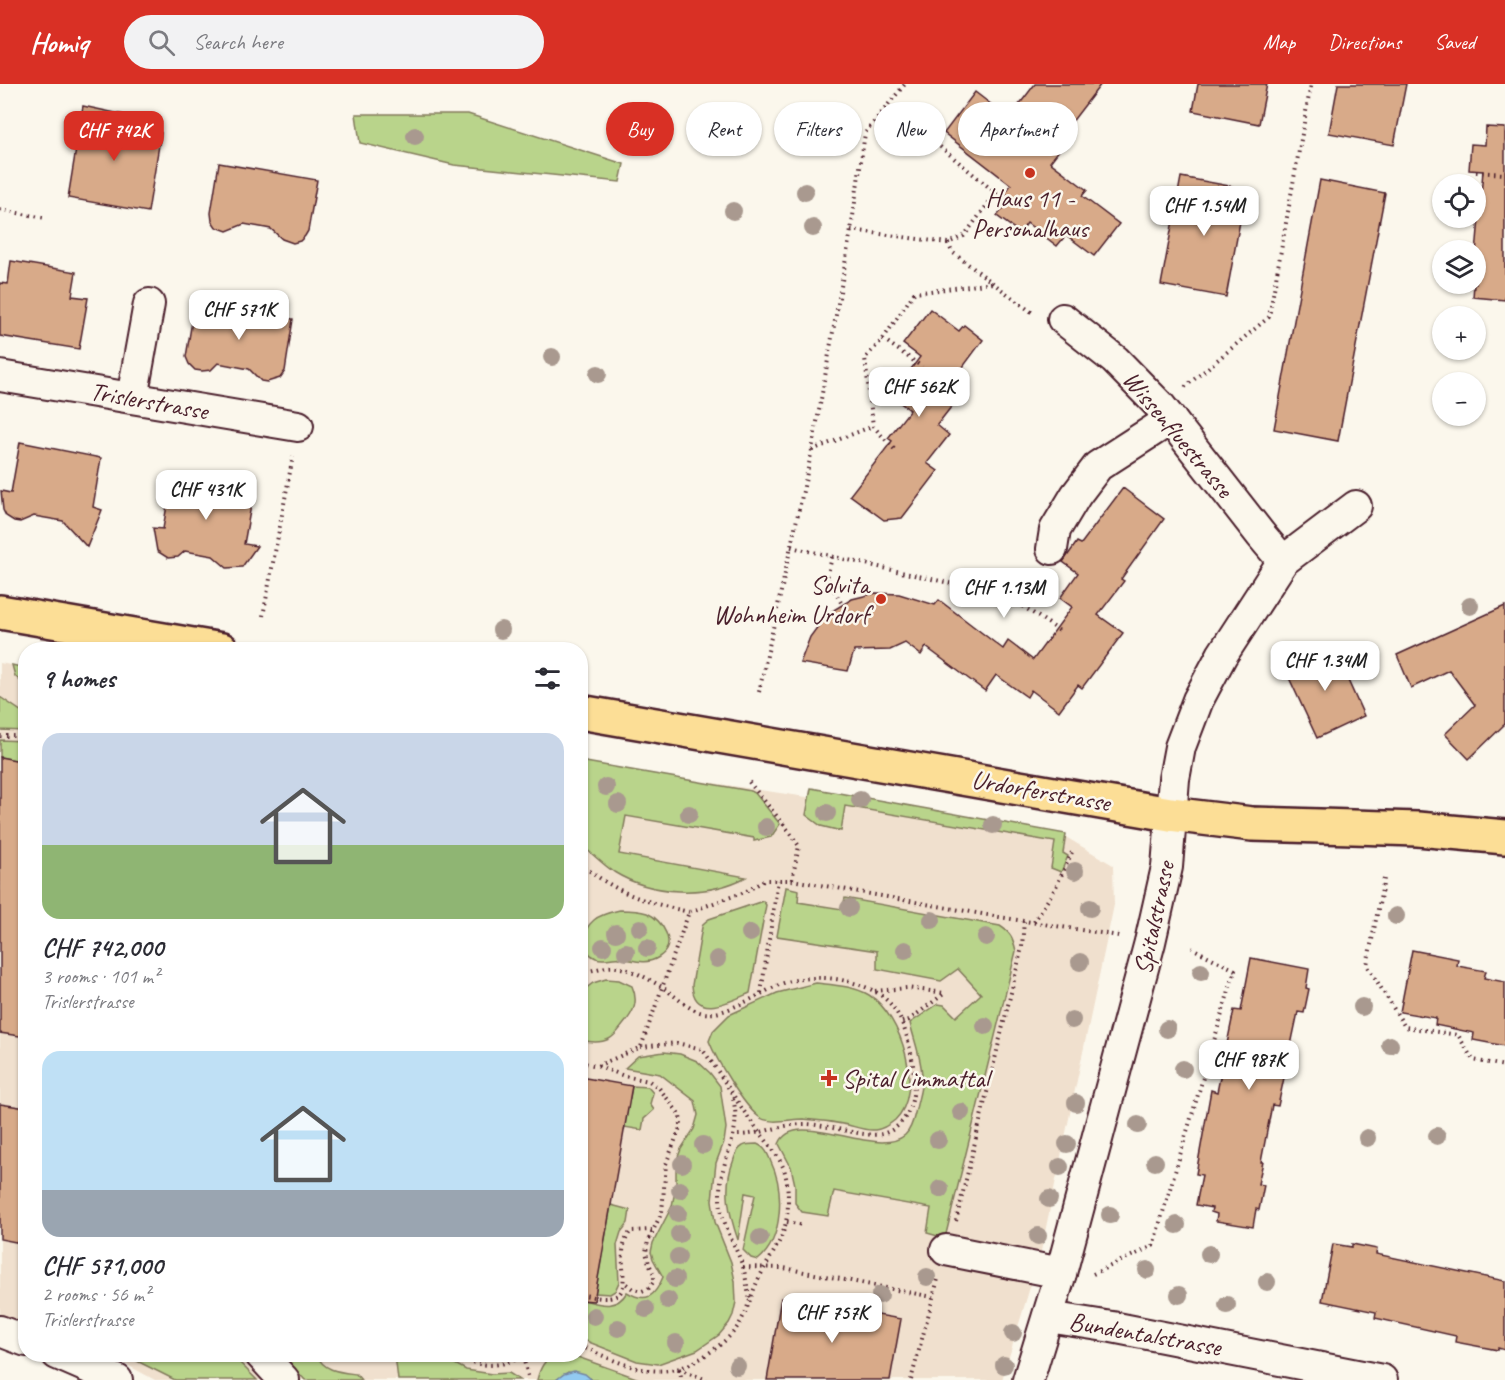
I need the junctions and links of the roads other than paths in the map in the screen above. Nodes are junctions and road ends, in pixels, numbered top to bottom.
1 (149, 304) dead end
2 (1063, 319) road end
3 (0, 376) edge
4 (132, 398) junction
5 (1166, 413) junction
6 (298, 426) road end
7 (1356, 506) dead end
8 (1052, 549) dead end
9 (1283, 561) junction
10 (0, 612) edge
11 (175, 642) edge
12 (588, 713) edge
13 (1170, 814) junction
14 (1505, 837) edge
15 (946, 1250) road end
16 (1061, 1273) junction
17 (1048, 1317) junction
18 (0, 1331) edge
19 (18, 1338) edge
20 (75, 1362) edge
21 (267, 1362) edge
22 (1287, 1371) edge
23 (117, 1380) edge
24 (284, 1380) edge
25 (1028, 1380) edge
26 (1382, 1380) edge

1 - 4 street
2 - 5 street, Wissenfluestrasse
3 - 4 street, Trislerstrasse
4 - 6 street, Trislerstrasse
5 - 8 street
5 - 9 street, Wissenfluestrasse
7 - 9 street, Spitalstrasse
9 - 13 street, Spitalstrasse
10 - 11 main road
12 - 13 main road, Urdorferstrasse
13 - 14 main road, Urdorferstrasse
13 - 16 street, Spitalstrasse
15 - 16 street
16 - 17 street, Spitalstrasse
17 - 22 street, Bundentalstrasse
17 - 25 street, Spitalstrasse
18 - 19 street
20 - 23 street
21 - 24 street
22 - 26 street, Bundentalstrasse

